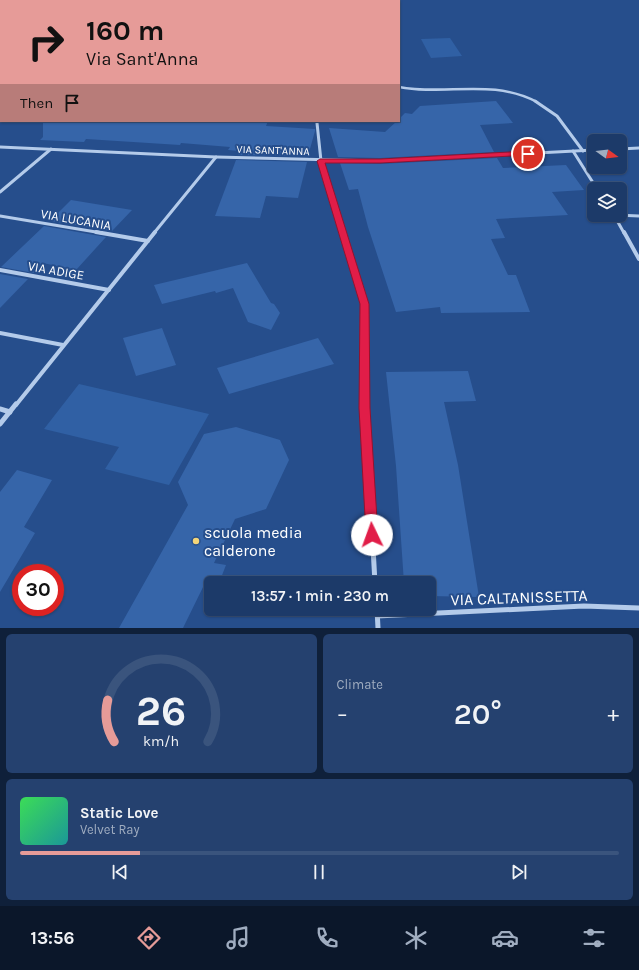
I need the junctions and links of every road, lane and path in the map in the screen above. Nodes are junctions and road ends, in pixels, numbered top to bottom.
1 (400, 87) edge
2 (316, 123) dead end
3 (0, 147) edge
4 (639, 148) edge
5 (627, 149) edge
6 (51, 150) junction
7 (573, 151) junction
8 (583, 151) junction
9 (587, 151) edge
10 (216, 157) junction
11 (320, 161) junction
12 (593, 182) edge
13 (0, 192) edge
14 (0, 216) edge
15 (627, 216) edge
16 (639, 216) edge
17 (619, 222) edge
18 (148, 241) junction
19 (639, 259) edge
20 (0, 270) edge
21 (109, 290) junction
22 (0, 333) edge
23 (63, 345) junction
24 (0, 409) edge
25 (10, 412) junction
26 (0, 424) edge
27 (375, 576) edge
28 (639, 608) edge
29 (436, 613) edge
30 (377, 616) edge
31 (378, 628) edge

1 - 8 street
2 - 11 street
3 - 6 street, VIA SANT'ANNA
4 - 5 street
6 - 10 street, VIA SANT'ANNA
6 - 13 street
7 - 8 street, VIA SANT'ANNA
7 - 11 street, VIA SANT'ANNA
7 - 12 street
8 - 9 street, VIA SANT'ANNA
10 - 11 street, VIA SANT'ANNA
10 - 18 street
11 - 27 street
14 - 18 street, VIA LUCANIA
15 - 16 street
17 - 19 street
18 - 21 street
20 - 21 street, VIA ADIGE
21 - 23 street
22 - 23 street
23 - 25 street
24 - 25 street
25 - 26 street
28 - 29 street, VIA CALTANISSETTA
30 - 31 street

